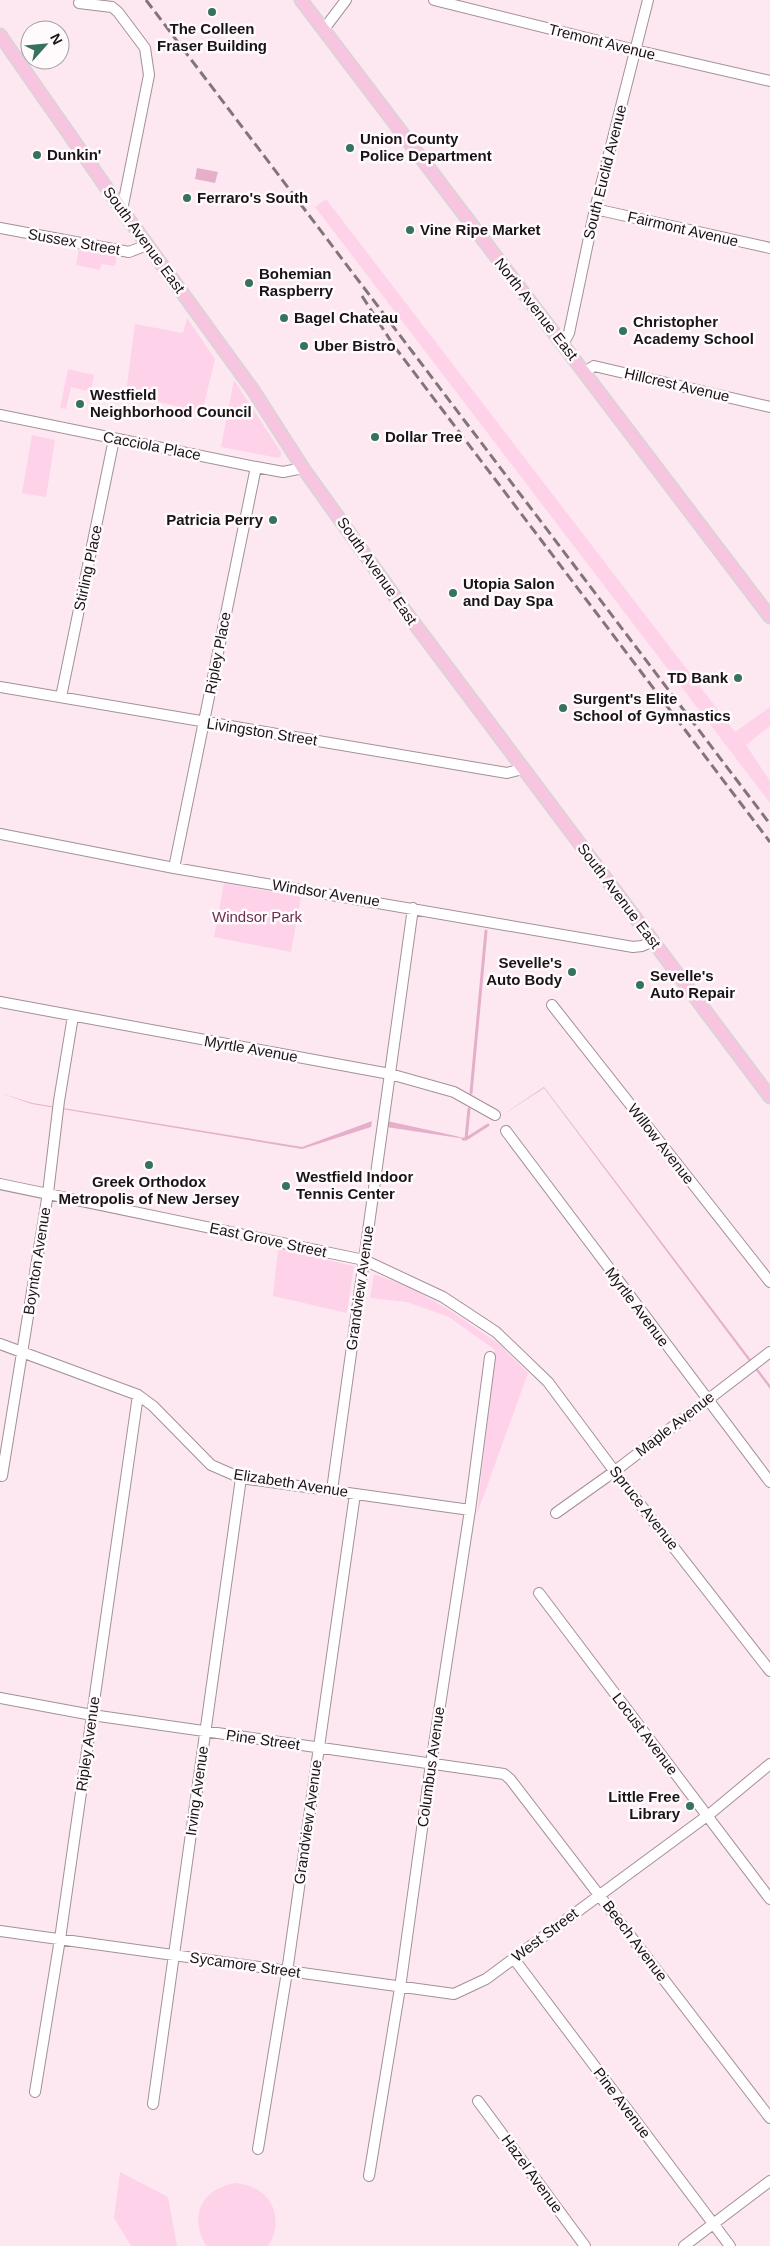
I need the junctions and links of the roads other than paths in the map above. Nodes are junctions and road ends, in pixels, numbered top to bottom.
1 (301, 0) edge
2 (346, 0) edge
3 (434, 0) edge
4 (648, 0) edge
5 (79, 3) dead end
6 (324, 29) junction
7 (0, 35) edge
8 (635, 50) junction
9 (770, 81) edge
10 (595, 209) junction
11 (122, 210) junction
12 (0, 228) edge
13 (147, 245) junction
14 (770, 248) edge
15 (563, 344) junction
16 (585, 372) junction
17 (770, 407) edge
18 (0, 415) edge
19 (114, 439) junction
20 (256, 467) junction
21 (304, 468) junction
22 (770, 617) edge
23 (0, 687) edge
24 (61, 697) junction
25 (204, 723) junction
26 (523, 768) junction
27 (0, 834) edge
28 (174, 868) junction
29 (413, 908) junction
30 (653, 941) junction
31 (0, 1002) edge
32 (552, 1005) dead end
33 (72, 1016) junction
34 (390, 1074) junction
35 (770, 1097) edge
36 (495, 1115) dead end
37 (506, 1131) dead end
38 (0, 1184) edge
39 (48, 1193) junction
40 (364, 1260) junction
41 (770, 1282) edge
42 (0, 1344) edge
43 (513, 1350) joint
44 (770, 1352) edge
45 (23, 1353) junction
46 (490, 1357) dead end
47 (138, 1395) junction
48 (707, 1399) junction
49 (615, 1471) junction
50 (2, 1476) dead end
51 (241, 1478) junction
52 (770, 1482) edge
53 (332, 1490) junction
54 (356, 1494) junction
55 (470, 1510) junction
56 (556, 1513) dead end
57 (539, 1593) dead end
58 (770, 1672) edge
59 (0, 1698) edge
60 (92, 1715) junction
61 (206, 1731) junction
62 (318, 1748) junction
63 (431, 1764) junction
64 (770, 1764) edge
65 (494, 1773) joint
66 (707, 1815) junction
67 (599, 1894) junction
68 (770, 1898) edge
69 (0, 1931) edge
70 (60, 1939) junction
71 (174, 1955) junction
72 (514, 1959) junction
73 (287, 1972) junction
74 (486, 1979) joint
75 (400, 1988) junction
76 (35, 2092) dead end
77 (478, 2101) dead end
78 (153, 2104) dead end
79 (770, 2118) edge
80 (258, 2149) dead end
81 (369, 2176) dead end
82 (770, 2181) edge
83 (713, 2224) junction
84 (585, 2246) edge
85 (684, 2246) edge
86 (730, 2246) edge

1 - 6 main road, North Avenue East
2 - 6 street
3 - 8 street, Tremont Avenue
4 - 8 street, South Euclid Avenue
5 - 11 street
6 - 15 main road, North Avenue East
7 - 11 main road, South Avenue East
8 - 9 street, Tremont Avenue
8 - 10 street, South Euclid Avenue
10 - 14 street, Fairmont Avenue
10 - 15 street, South Euclid Avenue
11 - 13 main road, South Avenue East
12 - 13 street, Sussex Street
13 - 21 main road, South Avenue East
15 - 16 main road, North Avenue East
16 - 17 street, Hillcrest Avenue
16 - 22 main road, North Avenue East
18 - 19 street, Cacciola Place
19 - 20 street, Cacciola Place
19 - 24 street, Stirling Place
20 - 21 street, Cacciola Place
20 - 25 street, Ripley Place
21 - 26 main road, South Avenue East
23 - 24 street, Livingston Street
24 - 25 street, Livingston Street
25 - 26 street, Livingston Street
25 - 28 street, Ripley Place
26 - 30 main road, South Avenue East
27 - 28 street, Windsor Avenue
28 - 29 street, Windsor Avenue
29 - 30 street, Windsor Avenue
29 - 34 street, Grandview Avenue
30 - 35 main road, South Avenue East
31 - 33 street, Myrtle Avenue
32 - 41 street, Willow Avenue
33 - 34 street, Myrtle Avenue
33 - 39 street, Boynton Avenue
34 - 36 street, Myrtle Avenue
34 - 40 street, Grandview Avenue
37 - 48 street, Myrtle Avenue
38 - 39 street, East Grove Street
39 - 40 street, East Grove Street
39 - 45 street, Boynton Avenue
40 - 43 street, East Grove Street
40 - 53 street, Grandview Avenue
42 - 45 street, Elizabeth Avenue
43 - 49 street, Spruce Avenue
44 - 48 street, Maple Avenue
45 - 47 street, Elizabeth Avenue
45 - 50 street, Boynton Avenue
46 - 55 street, Columbus Avenue
47 - 51 street, Elizabeth Avenue
47 - 60 street, Ripley Avenue
48 - 49 street, Maple Avenue
48 - 52 street, Myrtle Avenue
49 - 56 street, Maple Avenue
49 - 58 street, Spruce Avenue
51 - 53 street, Elizabeth Avenue
51 - 61 street, Irving Avenue
53 - 54 street, Elizabeth Avenue
54 - 55 street, Elizabeth Avenue
54 - 62 street, Grandview Avenue
55 - 63 street, Columbus Avenue
57 - 66 street, Locust Avenue
59 - 60 street
60 - 61 street, Pine Street
60 - 70 street, Ripley Avenue
61 - 62 street, Pine Street
61 - 71 street, Irving Avenue
62 - 63 street, Pine Street
62 - 73 street, Grandview Avenue
63 - 65 street, Pine Street
63 - 75 street, Columbus Avenue
64 - 66 street, West Street
65 - 67 street, Beech Avenue
66 - 67 street, West Street
66 - 68 street, Locust Avenue
67 - 72 street, West Street
67 - 79 street, Beech Avenue
69 - 70 street, Sycamore Street
70 - 71 street, Sycamore Street
70 - 76 street, Ripley Avenue
71 - 73 street, Sycamore Street
71 - 78 street, Irving Avenue
72 - 74 street, West Street
72 - 83 street, Pine Avenue
73 - 75 street, Sycamore Street
73 - 80 street, Grandview Avenue
74 - 75 street, Sycamore Street
75 - 81 street, Columbus Avenue
77 - 84 street, Hazel Avenue
82 - 83 street
83 - 85 street
83 - 86 street, Pine Avenue

